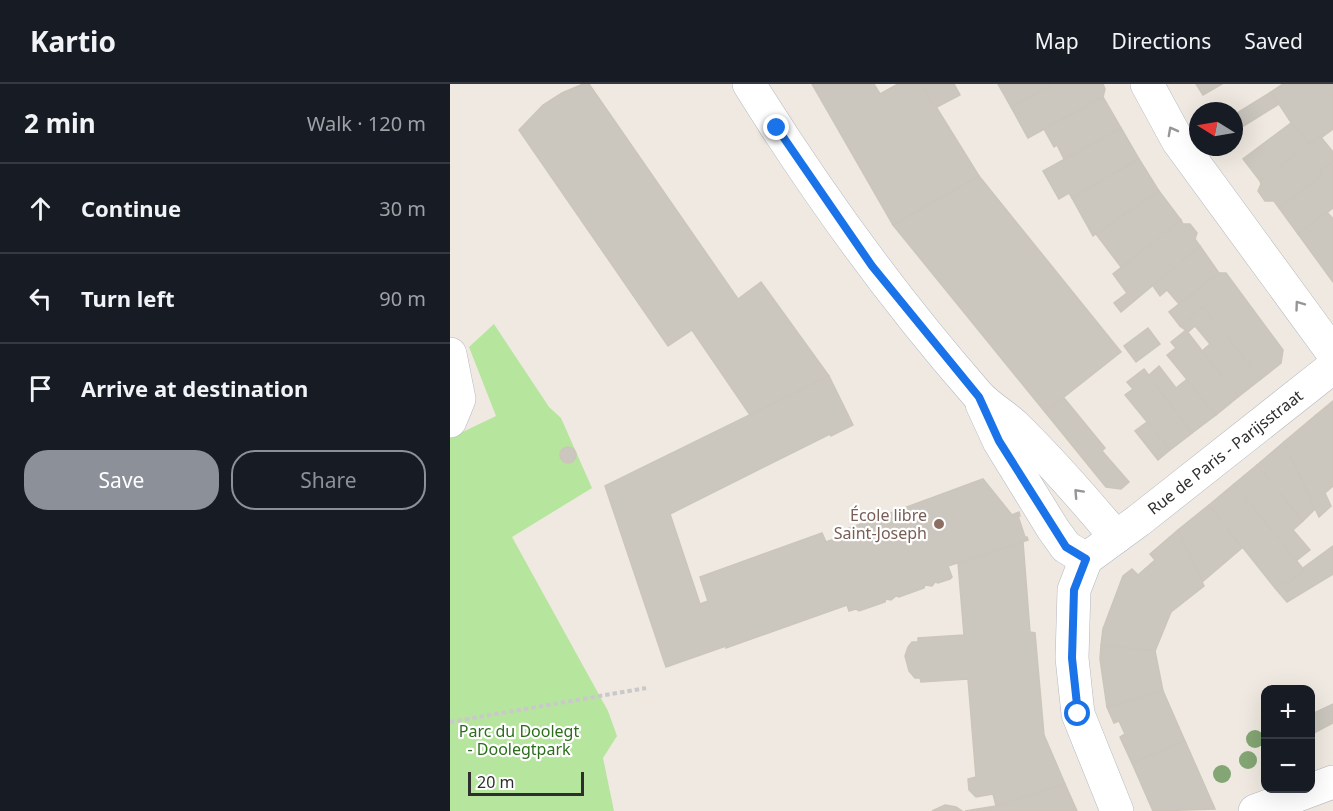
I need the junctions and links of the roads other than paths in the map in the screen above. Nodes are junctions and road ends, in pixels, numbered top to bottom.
1 (749, 84) edge
2 (1147, 84) edge
3 (1333, 353) edge
4 (450, 354) edge
5 (1333, 367) edge
6 (979, 397) junction
7 (450, 421) edge
8 (1116, 537) junction
9 (1086, 559) junction
10 (1333, 782) edge
11 (1117, 811) edge
12 (1255, 811) edge

1 - 6 street
3 -> 2 street
4 - 7 street
5 - 8 street, Rue de Paris - Parijsstraat
8 -> 6 street
6 - 9 street
8 - 9 street, Rue de Paris - Parijsstraat
9 - 11 street
10 - 12 street

